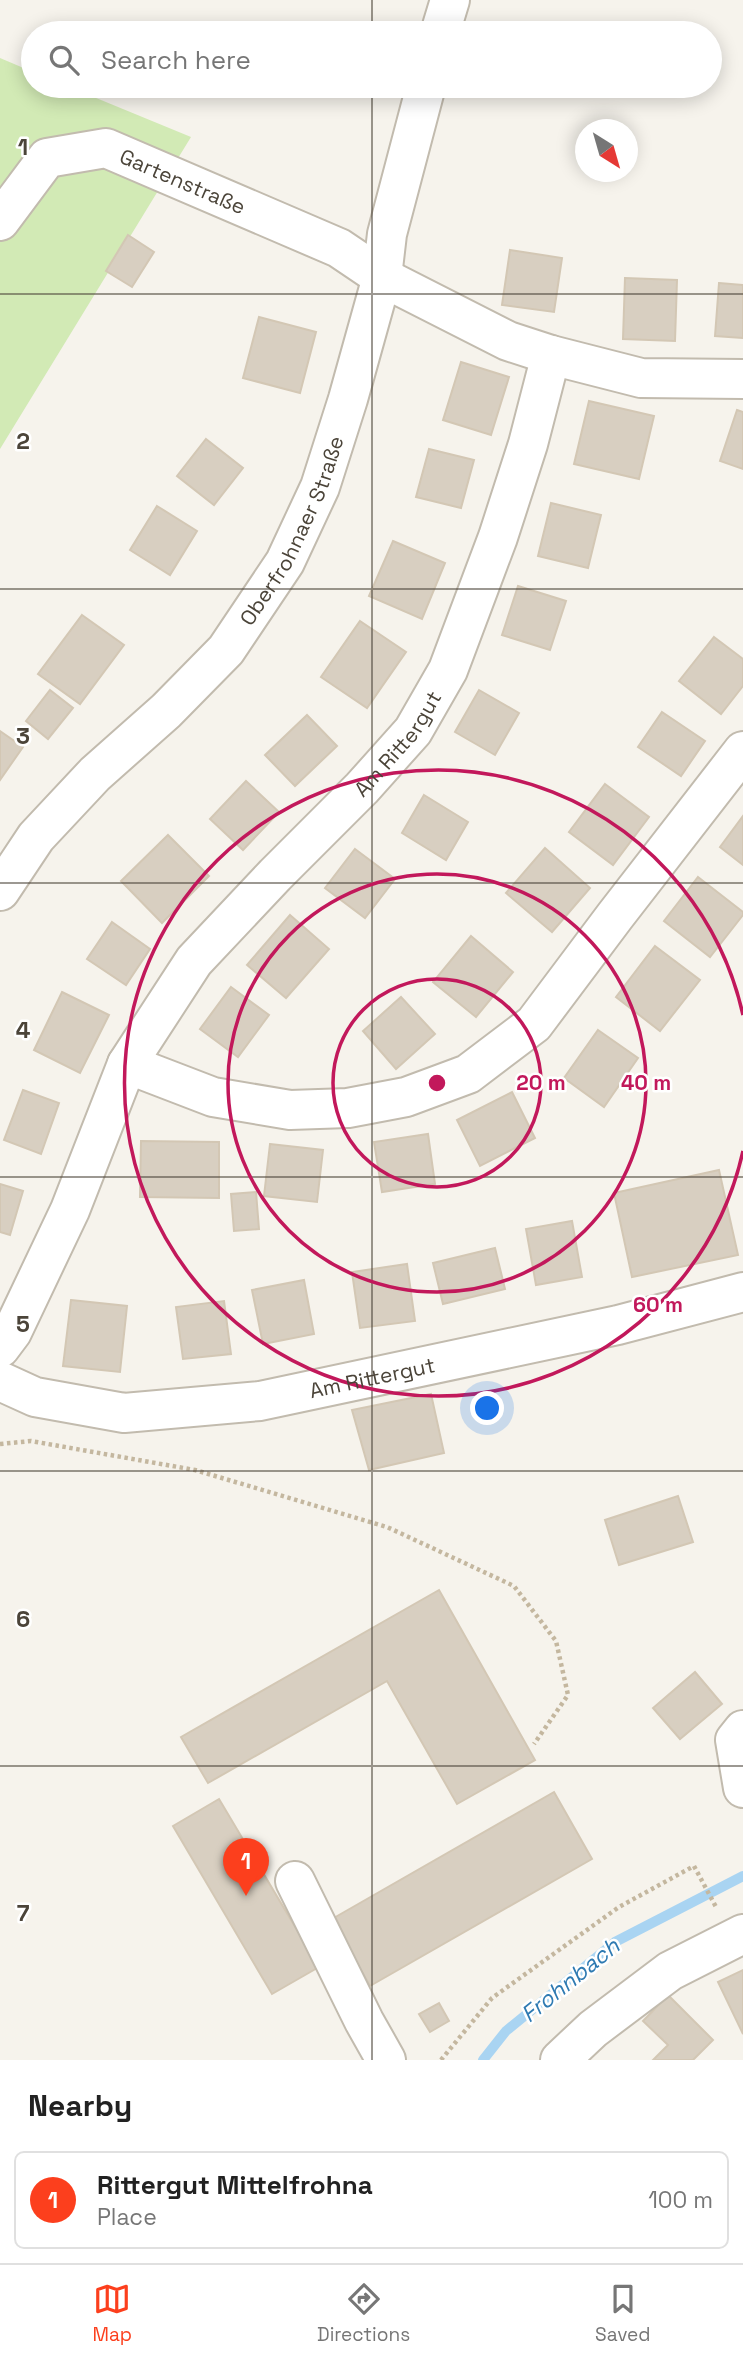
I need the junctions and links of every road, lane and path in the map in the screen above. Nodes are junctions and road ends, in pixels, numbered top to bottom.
1 (450, 0) edge
2 (444, 21) edge
3 (423, 98) edge
4 (0, 221) edge
5 (382, 277) junction
6 (551, 355) junction
7 (743, 379) edge
8 (743, 751) edge
9 (0, 891) edge
10 (127, 1064) junction
11 (743, 1292) edge
12 (0, 1348) edge
13 (0, 1381) edge
14 (0, 1444) edge
15 (743, 1730) edge
16 (534, 1744) dead end
17 (743, 1788) edge
18 (295, 1881) dead end
19 (731, 1923) edge
20 (386, 2060) edge
21 (441, 2060) edge
22 (560, 2060) edge

1 - 2 street
3 - 5 street, Oberfrohnaer Straße
4 - 5 street, Gartenstraße
5 - 6 street
5 - 9 street, Oberfrohnaer Straße
6 - 7 street
6 - 10 street, Am Rittergut
8 - 10 street
10 - 12 street, Am Rittergut
11 - 13 street, Am Rittergut
14 - 16 path
15 - 17 street
18 - 20 street
19 - 21 path
19 - 22 street

